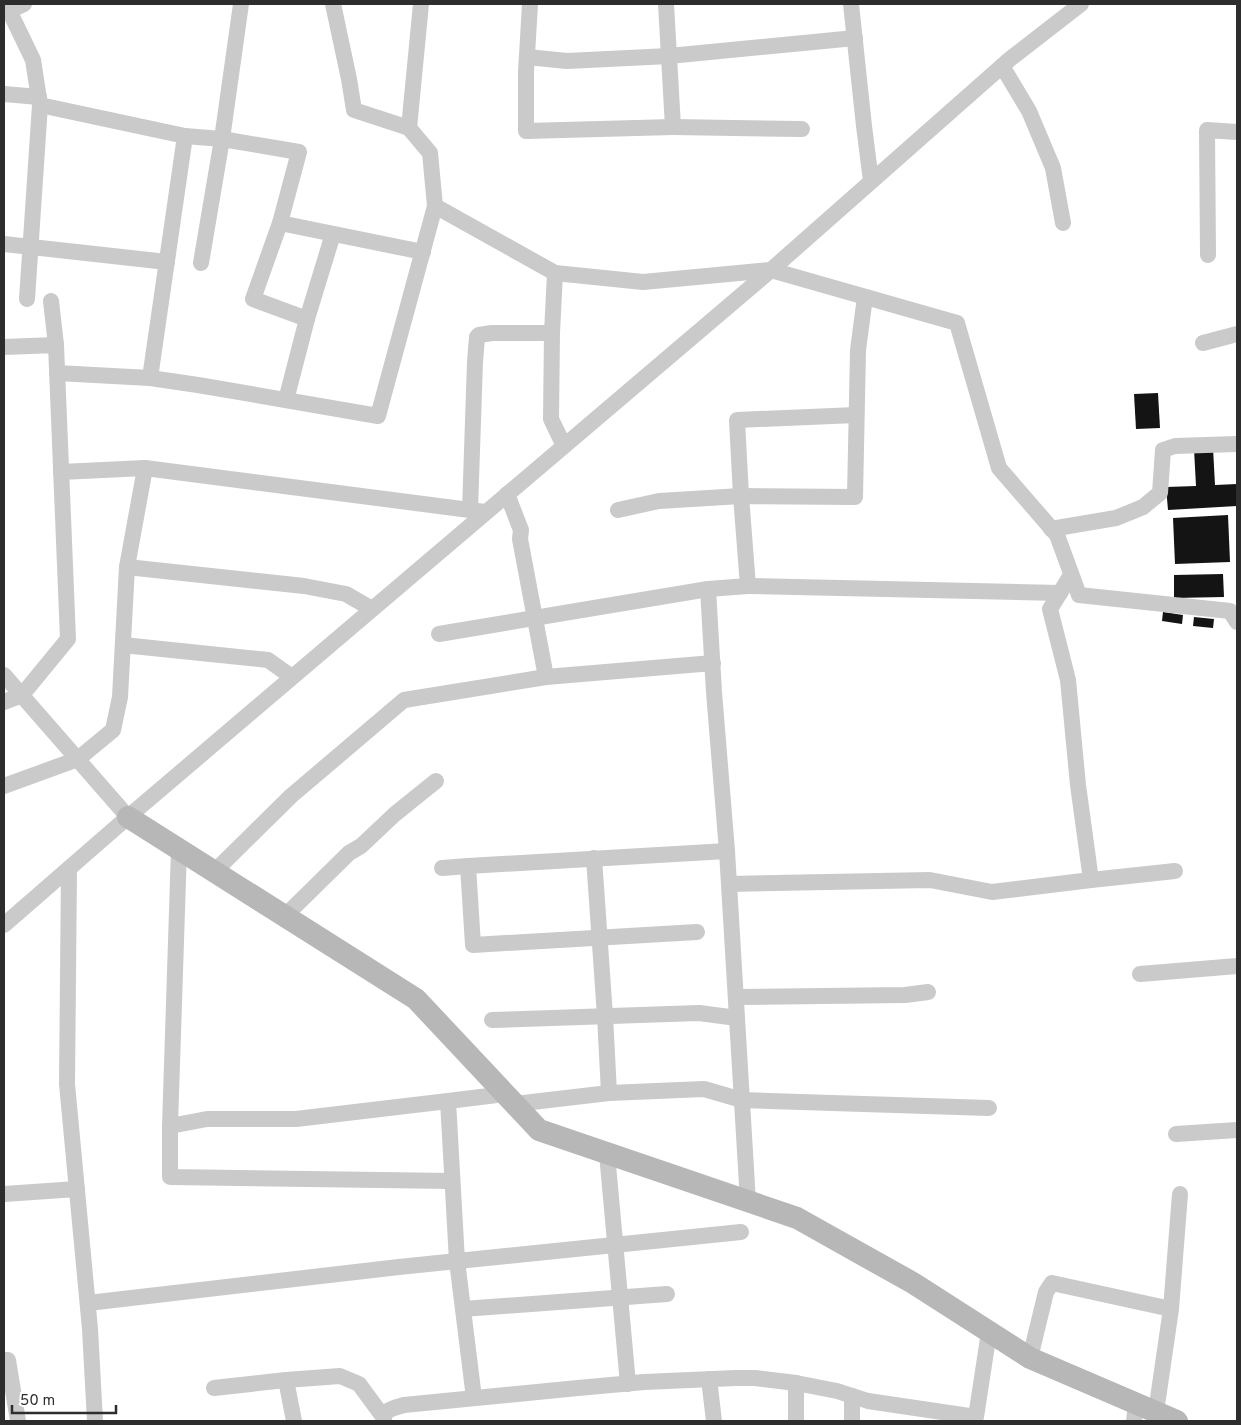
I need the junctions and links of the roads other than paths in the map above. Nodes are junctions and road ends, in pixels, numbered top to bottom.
1 (24, 4) edge
2 (241, 4) edge
3 (333, 4) edge
4 (421, 4) edge
5 (530, 4) edge
6 (666, 4) edge
7 (852, 4) edge
8 (1081, 4) edge
9 (8, 7) edge
10 (855, 38) junction
11 (669, 56) junction
12 (527, 57) junction
13 (1002, 66) junction
14 (4, 94) edge
15 (40, 101) junction
16 (673, 127) junction
17 (409, 128) junction
18 (802, 129) dead end
19 (1237, 132) edge
20 (185, 136) junction
21 (222, 139) junction
22 (871, 181) junction
23 (435, 206) junction
24 (280, 223) junction
25 (1063, 223) dead end
26 (333, 234) junction
27 (4, 244) edge
28 (31, 247) junction
29 (423, 252) junction
30 (1208, 255) dead end
31 (167, 262) junction
32 (201, 263) dead end
33 (770, 270) junction
34 (556, 273) junction
35 (865, 297) junction
36 (27, 300) dead end
37 (51, 302) dead end
38 (307, 319) junction
39 (552, 333) junction
40 (1237, 334) edge
41 (1203, 343) dead end
42 (56, 345) junction
43 (4, 347) edge
44 (57, 373) junction
45 (150, 378) junction
46 (286, 400) junction
47 (856, 415) junction
48 (1237, 444) edge
49 (564, 446) junction
50 (145, 468) junction
51 (61, 472) junction
52 (507, 494) junction
53 (741, 496) junction
54 (618, 510) dead end
55 (478, 512) junction
56 (1051, 529) junction
57 (127, 567) junction
58 (1071, 575) junction
59 (748, 586) junction
60 (708, 589) junction
61 (1060, 592) junction
62 (372, 609) junction
63 (536, 617) junction
64 (1237, 622) edge
65 (439, 634) dead end
66 (123, 645) junction
67 (712, 663) junction
68 (4, 675) edge
69 (292, 677) junction
70 (546, 677) junction
71 (22, 696) junction
72 (4, 702) edge
73 (78, 760) junction
74 (436, 781) dead end
75 (4, 786) edge
76 (128, 816) junction
77 (179, 849) junction
78 (727, 851) junction
79 (594, 858) junction
80 (468, 866) junction
81 (442, 868) dead end
82 (69, 869) junction
83 (215, 871) junction
84 (1175, 871) dead end
85 (1090, 880) junction
86 (729, 884) junction
87 (284, 916) junction
88 (4, 925) edge
89 (697, 932) dead end
90 (599, 937) junction
91 (1237, 966) edge
92 (1140, 974) dead end
93 (928, 992) dead end
94 (736, 997) junction
95 (605, 1016) junction
96 (737, 1018) junction
97 (492, 1020) dead end
98 (609, 1094) junction
99 (510, 1099) junction
100 (742, 1100) junction
101 (448, 1102) junction
102 (989, 1108) dead end
103 (170, 1126) junction
104 (1237, 1130) edge
105 (1176, 1134) dead end
106 (607, 1154) junction
107 (452, 1181) junction
108 (77, 1189) junction
109 (4, 1194) edge
110 (1180, 1194) dead end
111 (748, 1202) junction
112 (741, 1232) dead end
113 (615, 1245) junction
114 (457, 1261) junction
115 (667, 1294) dead end
116 (620, 1297) junction
117 (88, 1303) junction
118 (463, 1309) junction
119 (1170, 1309) junction
120 (989, 1332) junction
121 (1030, 1358) junction
122 (4, 1360) edge
123 (709, 1379) junction
124 (286, 1380) junction
125 (796, 1383) junction
126 (628, 1384) junction
127 (214, 1388) dead end
128 (852, 1396) junction
129 (474, 1398) junction
130 (1142, 1413) edge
131 (384, 1419) edge
132 (976, 1419) edge
133 (18, 1421) edge
134 (95, 1421) edge
135 (294, 1421) edge
136 (714, 1421) edge
137 (796, 1421) edge
138 (852, 1421) edge
139 (1177, 1421) edge

1 - 9 street
2 - 21 street
3 - 17 street
4 - 17 street
5 - 12 street
6 - 11 street
7 - 10 street
8 - 13 street
9 - 15 street
10 - 11 street
10 - 22 street
11 - 12 street
11 - 16 street
12 - 16 street
13 - 22 street
13 - 25 street
14 - 15 street
15 - 20 street
15 - 28 street
16 - 18 street
17 - 23 street
19 - 30 street
20 - 21 street
20 - 31 street
21 - 24 street
21 - 32 street
22 - 33 street
23 - 29 street
23 - 34 street
24 - 26 street
24 - 38 street
26 - 29 street
26 - 38 street
27 - 28 street
28 - 31 street
28 - 36 street
29 - 46 street
31 - 45 street
33 - 34 street
33 - 35 street
33 - 49 street
34 - 39 street
35 - 47 street
35 - 56 street
37 - 42 street
38 - 46 street
39 - 49 street
39 - 55 street
40 - 41 street
42 - 43 street
42 - 44 street
44 - 45 street
44 - 51 street
45 - 46 street
47 - 53 street
47 - 53 street
48 - 56 street
49 - 52 street
50 - 51 street
50 - 55 street
50 - 57 street
51 - 71 street
52 - 55 street
52 - 63 street
53 - 54 street
53 - 59 street
55 - 62 street
56 - 58 street
57 - 62 street
57 - 66 street
58 - 61 street
58 - 64 street
59 - 60 street
59 - 61 street
60 - 63 street
60 - 67 street
61 - 85 street
62 - 69 street
63 - 65 street
63 - 70 street
66 - 69 street
66 - 73 street
67 - 70 street
67 - 78 street
68 - 71 street
69 - 76 street
70 - 83 street
71 - 72 street
71 - 73 street
73 - 75 street
73 - 76 street
74 - 87 street
76 - 77 street
76 - 82 street
77 - 83 street
77 - 103 street
78 - 79 street
78 - 86 street
79 - 80 street
79 - 90 street
80 - 81 street
80 - 90 street
82 - 88 street
82 - 108 street
83 - 87 street
84 - 85 street
85 - 86 street
86 - 94 street
87 - 99 street
89 - 90 street
90 - 95 street
91 - 92 street
93 - 94 street
94 - 96 street
95 - 96 street
95 - 97 street
95 - 98 street
96 - 100 street
98 - 99 street
98 - 100 street
99 - 101 street
99 - 106 street
100 - 102 street
100 - 111 street
101 - 103 street
101 - 107 street
103 - 107 street
104 - 105 street
106 - 111 street
106 - 113 street
107 - 114 street
108 - 109 street
108 - 117 street
110 - 119 street
111 - 120 street
112 - 113 street
113 - 114 street
113 - 116 street
114 - 117 street
114 - 118 street
115 - 116 street
116 - 118 street
116 - 126 street
117 - 134 street
118 - 129 street
119 - 121 street
119 - 130 street
120 - 121 street
120 - 132 street
121 - 130 street
122 - 133 street
123 - 125 street
123 - 126 street
123 - 136 street
124 - 127 street
124 - 131 street
124 - 135 street
125 - 128 street
125 - 137 street
126 - 129 street
128 - 132 street
128 - 138 street
129 - 131 street
130 - 139 street

